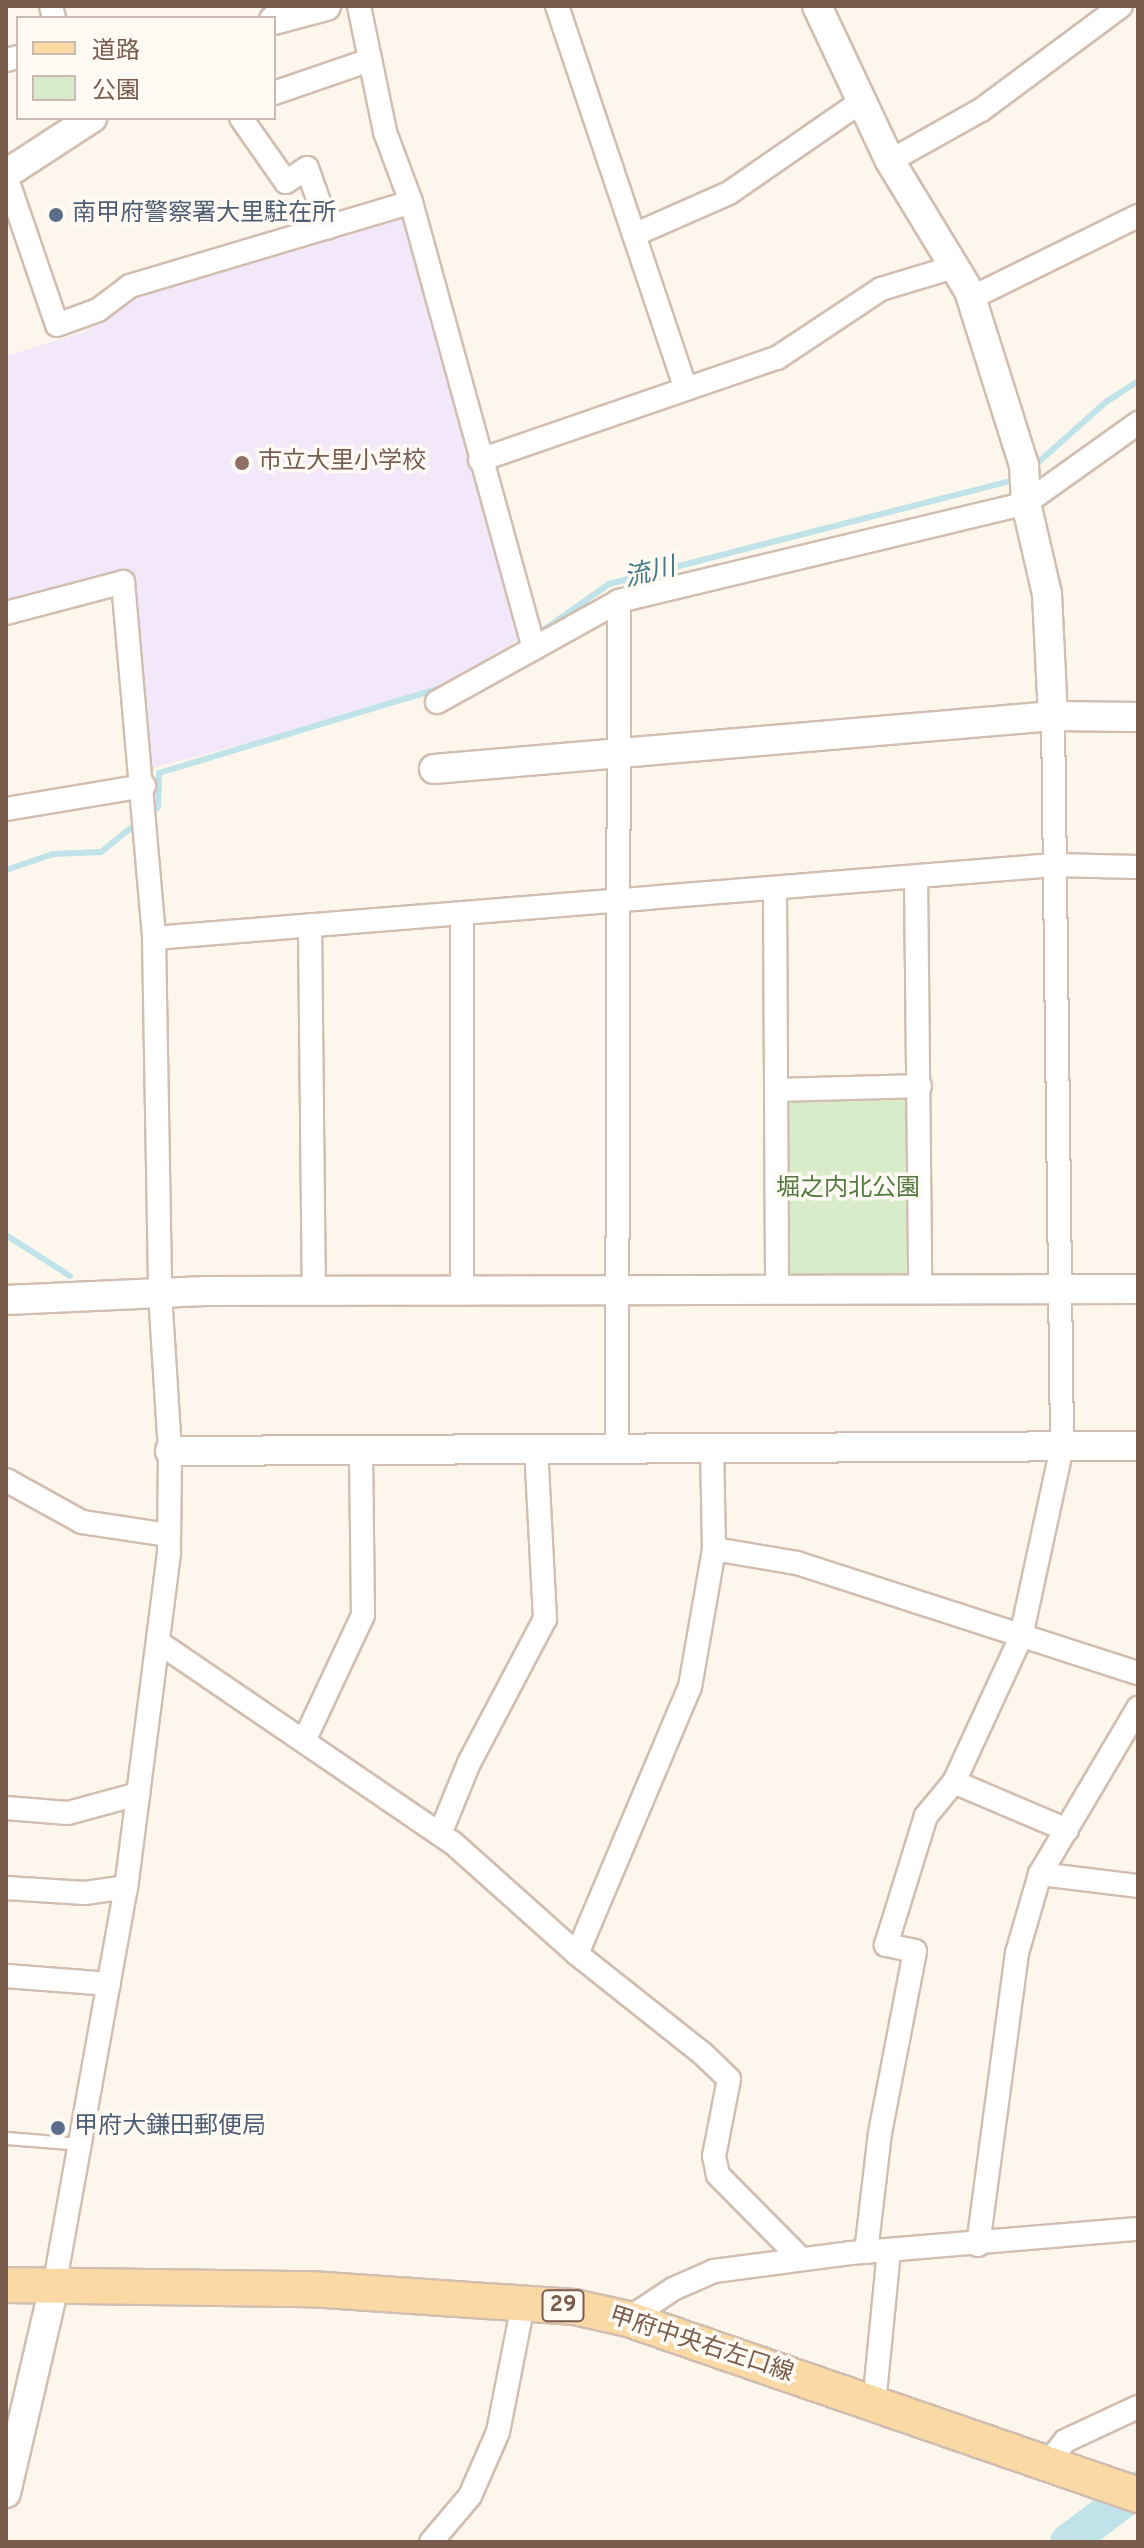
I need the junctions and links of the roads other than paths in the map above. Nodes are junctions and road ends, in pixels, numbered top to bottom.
1 (326, 6) edge
2 (359, 6) edge
3 (557, 6) edge
4 (817, 6) edge
5 (1121, 6) edge
6 (1129, 6) edge
7 (276, 19) edge
8 (1138, 20) edge
9 (370, 60) junction
10 (276, 92) edge
11 (862, 101) junction
12 (242, 120) edge
13 (80, 121) edge
14 (890, 161) junction
15 (6, 175) edge
16 (411, 202) junction
17 (1138, 216) edge
18 (328, 227) junction
19 (636, 234) junction
20 (954, 267) junction
21 (971, 298) junction
22 (686, 389) junction
23 (1138, 423) edge
24 (480, 460) junction
25 (1025, 486) junction
26 (619, 601) junction
27 (6, 613) edge
28 (532, 643) junction
29 (437, 702) dead end
30 (1053, 716) junction
31 (1138, 717) edge
32 (619, 752) junction
33 (434, 769) dead end
34 (145, 802) junction
35 (6, 809) edge
36 (1054, 865) junction
37 (1138, 867) edge
38 (916, 877) junction
39 (775, 890) junction
40 (618, 901) junction
41 (462, 913) junction
42 (310, 925) junction
43 (154, 938) junction
44 (920, 1086) junction
45 (777, 1090) junction
46 (777, 1289) junction
47 (920, 1289) junction
48 (1060, 1289) junction
49 (1138, 1289) edge
50 (314, 1291) junction
51 (462, 1291) junction
52 (615, 1291) junction
53 (160, 1293) junction
54 (6, 1300) edge
55 (1138, 1446) edge
56 (1062, 1447) junction
57 (536, 1449) junction
58 (617, 1449) junction
59 (712, 1449) junction
60 (170, 1451) junction
61 (361, 1451) junction
62 (6, 1480) edge
63 (169, 1535) junction
64 (714, 1549) junction
65 (1021, 1637) junction
66 (158, 1642) junction
67 (1138, 1673) edge
68 (1138, 1708) edge
69 (304, 1741) junction
70 (954, 1782) junction
71 (138, 1794) junction
72 (6, 1808) edge
73 (1067, 1830) junction
74 (440, 1834) junction
75 (1040, 1874) junction
76 (1138, 1886) edge
77 (126, 1887) junction
78 (6, 1888) edge
79 (577, 1954) junction
80 (6, 1976) edge
81 (109, 1984) junction
82 (6, 2138) edge
83 (80, 2144) junction
84 (1138, 2229) edge
85 (978, 2245) junction
86 (889, 2251) junction
87 (866, 2252) junction
88 (800, 2258) junction
89 (6, 2285) edge
90 (54, 2286) junction
91 (524, 2300) junction
92 (628, 2319) junction
93 (874, 2404) junction
94 (1138, 2407) edge
95 (1047, 2464) junction
96 (6, 2493) edge
97 (1138, 2495) edge
98 (431, 2542) edge

1 - 7 street
2 - 9 street
3 - 19 street
4 - 11 street
5 - 14 street
6 - 8 street
9 - 10 street
9 - 16 street
11 - 14 street
11 - 19 street
12 - 18 street
13 - 15 street
14 - 20 street
15 - 18 street
16 - 18 street
16 - 24 street
17 - 21 street
19 - 22 street
20 - 21 street
20 - 22 street
21 - 25 street
22 - 24 street
23 - 25 street
24 - 28 street
25 - 26 street
25 - 30 street
26 - 28 street
26 - 32 street
27 - 34 street
28 - 29 street
30 - 31 street
30 - 32 street
30 - 36 street
32 - 33 street
32 - 40 street
34 - 35 street
34 - 43 street
36 - 37 street
36 - 38 street
36 - 48 street
38 - 39 street
38 - 44 street
39 - 40 street
39 - 45 street
40 - 41 street
40 - 52 street
41 - 42 street
41 - 51 street
42 - 43 street
42 - 50 street
43 - 53 street
44 - 45 street
44 - 47 street
45 - 46 street
46 - 47 street
46 - 52 street
47 - 48 street
48 - 49 street
48 - 56 street
50 - 51 street
50 - 53 street
51 - 52 street
52 - 58 street
53 - 54 street
53 - 60 street
55 - 56 street
56 - 59 street
56 - 65 street
57 - 58 street
57 - 61 street
57 - 74 street
58 - 59 street
59 - 64 street
60 - 61 street
60 - 63 street
61 - 69 street
62 - 63 street
63 - 66 street
64 - 65 street
64 - 79 street
65 - 67 street
65 - 70 street
66 - 69 street
66 - 71 street
68 - 73 street
69 - 74 street
70 - 73 street
70 - 87 street
71 - 72 street
71 - 77 street
73 - 75 street
74 - 79 street
75 - 76 street
75 - 85 street
77 - 78 street
77 - 81 street
79 - 88 street
80 - 81 street
81 - 83 street
82 - 83 lane
83 - 90 street
84 - 85 street
85 - 86 street
86 - 87 street
86 - 93 street
87 - 88 street
88 - 92 street
89 - 90 main road, 甲府中央右左口線 / 29
90 - 91 main road, 甲府中央右左口線 / 29
90 - 96 street
91 - 92 main road, 甲府中央右左口線 / 29
91 - 98 street
92 - 93 main road, 甲府中央右左口線 / 29
93 - 95 main road, 甲府中央右左口線 / 29
94 - 95 street
95 - 97 main road, 甲府中央右左口線 / 29

